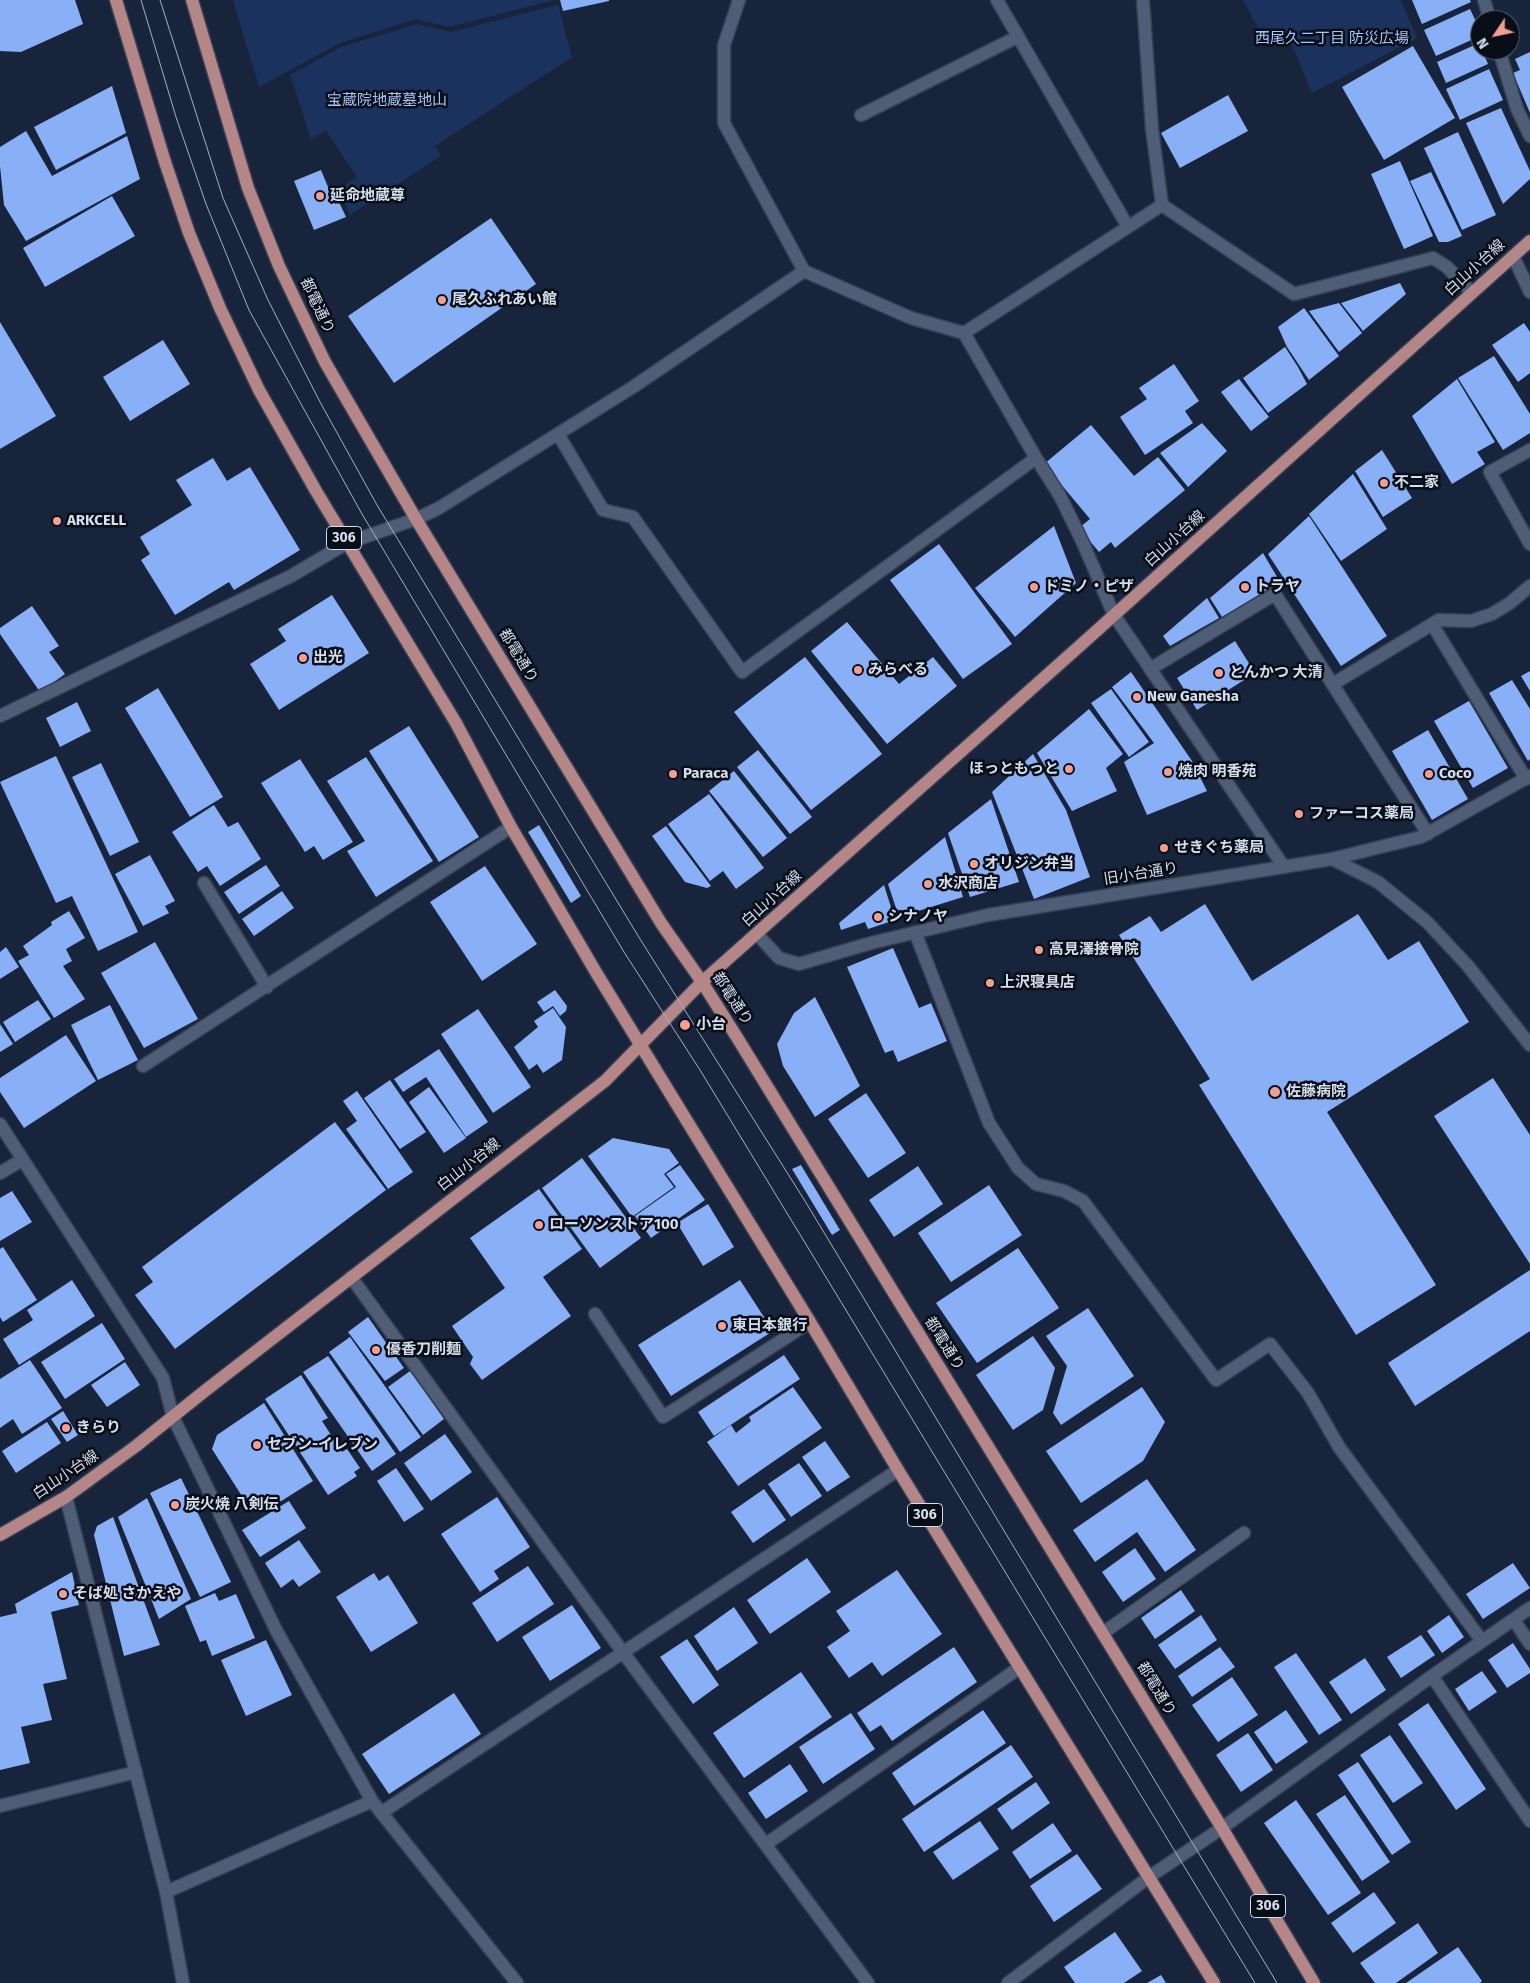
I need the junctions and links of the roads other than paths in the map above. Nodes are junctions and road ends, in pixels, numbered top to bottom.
1 (116, 0) edge
2 (192, 0) edge
3 (739, 0) edge
4 (997, 0) edge
5 (1143, 0) edge
6 (1017, 38) junction
7 (1502, 60) edge
8 (861, 115) dead end
9 (1530, 136) edge
10 (1162, 205) junction
11 (1128, 227) junction
12 (1530, 241) edge
13 (1513, 256) junction
14 (804, 271) junction
15 (1530, 292) edge
16 (1472, 293) junction
17 (964, 332) junction
18 (558, 434) junction
19 (1530, 450) edge
20 (1036, 458) junction
21 (416, 519) junction
22 (347, 543) junction
23 (1530, 544) edge
24 (1530, 586) edge
25 (1114, 615) junction
26 (1432, 624) junction
27 (1150, 669) junction
28 (1333, 684) junction
29 (0, 716) edge
30 (1528, 778) edge
31 (511, 827) junction
32 (1428, 834) junction
33 (1332, 859) junction
34 (1284, 867) junction
35 (204, 883) dead end
36 (916, 932) junction
37 (756, 934) junction
38 (702, 982) junction
39 (267, 987) junction
40 (641, 1045) junction
41 (1530, 1045) edge
42 (143, 1066) dead end
43 (0, 1124) edge
44 (22, 1160) junction
45 (0, 1173) edge
46 (351, 1277) junction
47 (595, 1314) dead end
48 (810, 1322) junction
49 (173, 1417) junction
50 (898, 1470) junction
51 (66, 1497) junction
52 (1244, 1533) dead end
53 (0, 1535) edge
54 (1530, 1608) edge
55 (1514, 1620) junction
56 (1102, 1633) junction
57 (1482, 1641) junction
58 (1530, 1644) edge
59 (622, 1652) junction
60 (1019, 1668) junction
61 (1432, 1676) junction
62 (136, 1772) junction
63 (372, 1801) junction
64 (0, 1806) edge
65 (381, 1813) junction
66 (1530, 1821) edge
67 (1222, 1828) junction
68 (766, 1844) junction
69 (1150, 1877) junction
70 (166, 1892) junction
71 (183, 1983) edge
72 (517, 1983) edge
73 (868, 1983) edge
74 (1008, 1983) edge
75 (1214, 1983) edge
76 (1314, 1983) edge

1 - 22 main road, 306
2 - 21 main road, 都電通り / 306
3 - 14 street
4 - 6 street
5 - 10 street
6 - 8 street
6 - 11 street
7 - 9 street
10 - 11 street
10 - 16 street
11 - 17 street
12 - 13 main road, 白山小台線
13 - 15 street
13 - 16 main road, 白山小台線
14 - 17 street
14 - 18 street
16 - 25 main road, 白山小台線
17 - 20 street
18 - 20 street
18 - 21 street
19 - 23 street
20 - 25 street
21 - 22 street
21 - 38 main road, 都電通り / 306
22 - 29 street
22 - 31 main road, 306
24 - 26 street
25 - 27 street
25 - 37 main road, 白山小台線
26 - 28 street
26 - 30 street
27 - 28 street
27 - 34 street
28 - 32 street
30 - 32 street, 旧小台通り
31 - 39 street
31 - 40 main road, 306
32 - 33 street, 旧小台通り
33 - 34 street, 旧小台通り
33 - 41 street
34 - 36 street, 旧小台通り
35 - 39 street
36 - 37 street, 旧小台通り
36 - 57 street
37 - 38 main road, 白山小台線
38 - 40 main road, 白山小台線
38 - 56 main road, 都電通り / 306
39 - 42 street
40 - 46 main road, 白山小台線
40 - 48 main road, 306
43 - 44 street
44 - 45 street
44 - 49 street
46 - 49 main road, 白山小台線
46 - 59 street
47 - 48 street
48 - 50 main road, 306
49 - 51 main road, 白山小台線
49 - 63 street
50 - 59 street
50 - 60 main road, 306
51 - 53 main road, 白山小台線
51 - 62 street
52 - 56 street
54 - 55 street
55 - 57 street
55 - 58 street
56 - 67 main road, 都電通り / 306
57 - 61 street
59 - 65 street
59 - 68 street
60 - 68 street
60 - 69 main road, 306
61 - 66 street
61 - 67 street
62 - 64 street
62 - 70 street
63 - 65 street
63 - 70 street
65 - 72 street
67 - 69 street
67 - 76 main road, 都電通り / 306
68 - 73 street
69 - 74 street
69 - 75 main road, 306
70 - 71 street

